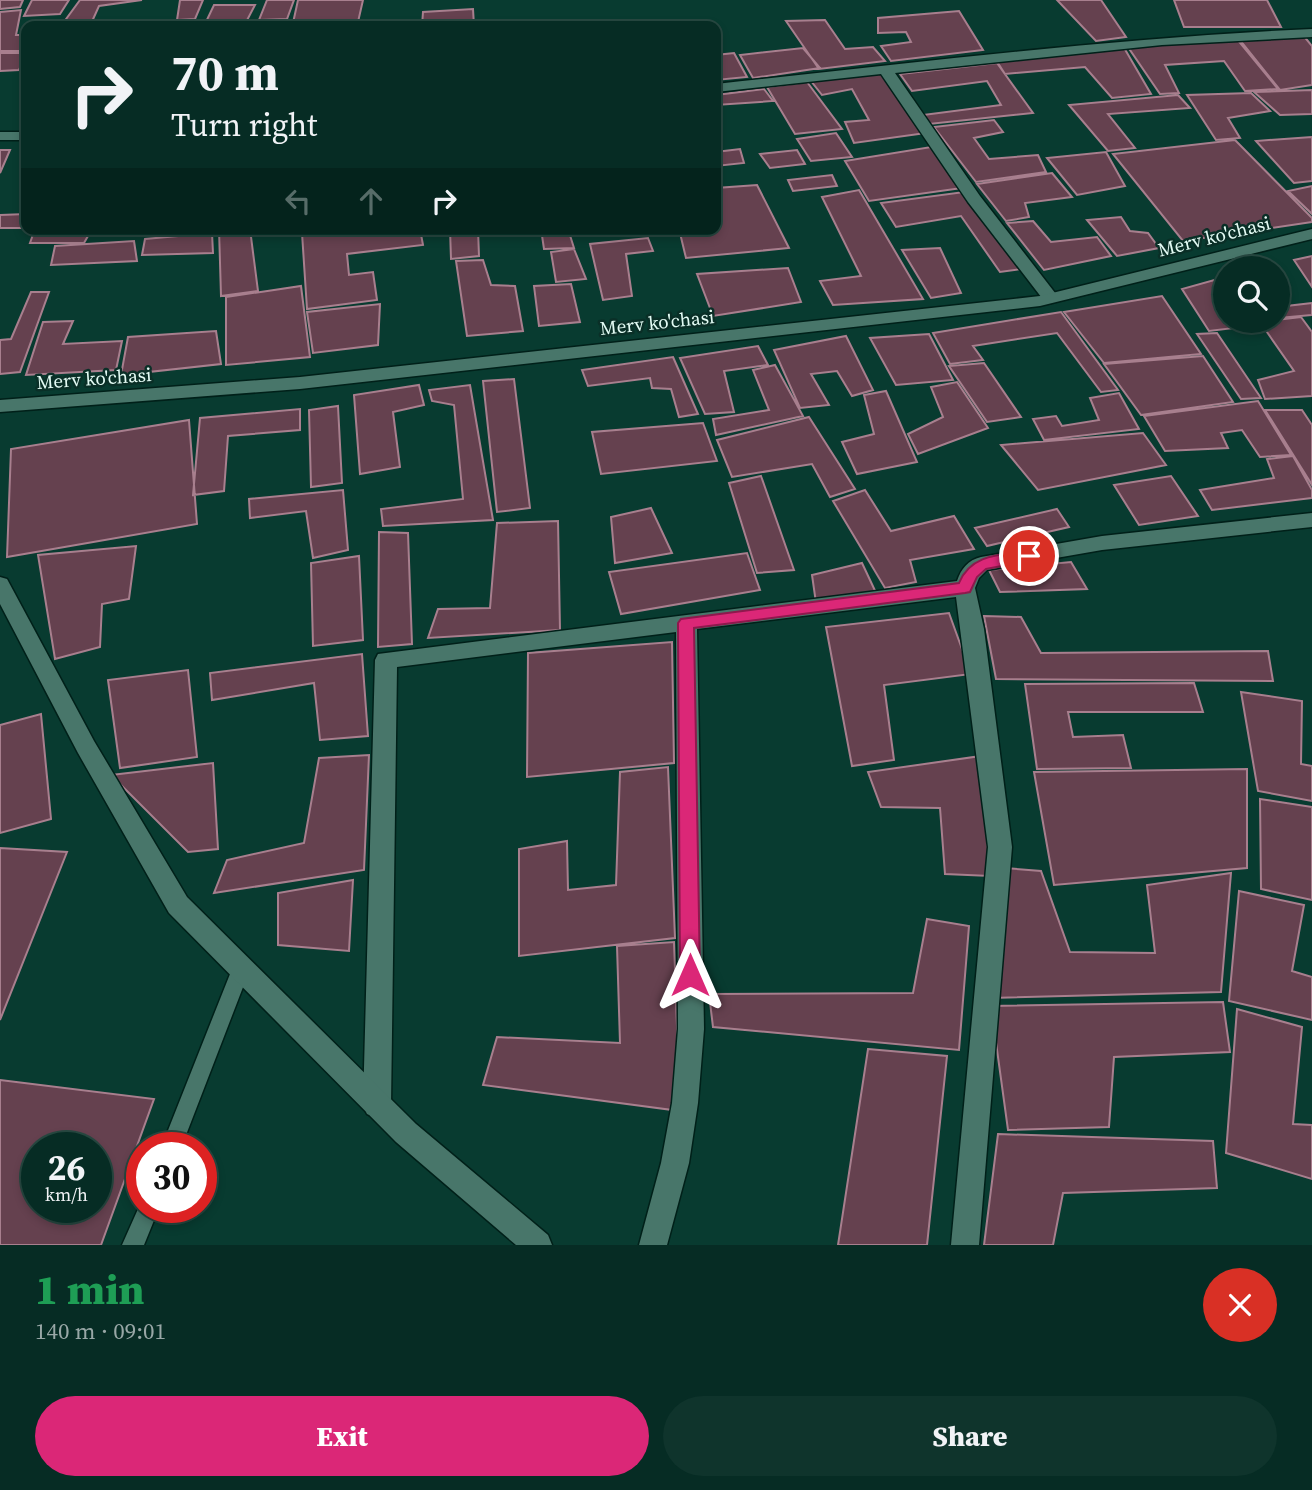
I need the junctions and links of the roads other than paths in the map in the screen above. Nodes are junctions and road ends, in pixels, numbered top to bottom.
1 (1312, 33) edge
2 (885, 69) junction
3 (721, 87) edge
4 (0, 136) edge
5 (21, 136) edge
6 (1312, 234) edge
7 (1051, 298) junction
8 (0, 406) edge
9 (1312, 520) edge
10 (0, 584) edge
11 (965, 588) junction
12 (686, 623) junction
13 (242, 969) junction
14 (377, 1105) junction
15 (177, 1132) edge
16 (142, 1223) edge
17 (133, 1245) edge
18 (538, 1245) edge
19 (653, 1245) edge
20 (965, 1245) edge

1 - 2 street
2 - 3 street
2 - 7 street
4 - 5 street
6 - 7 street, Merv ko'chasi
7 - 8 street, Merv ko'chasi
9 - 11 street
10 - 13 street
11 - 12 street
11 - 20 street
12 - 14 street
12 - 19 street
13 - 14 street
13 - 15 lane
14 - 18 street
16 - 17 lane

